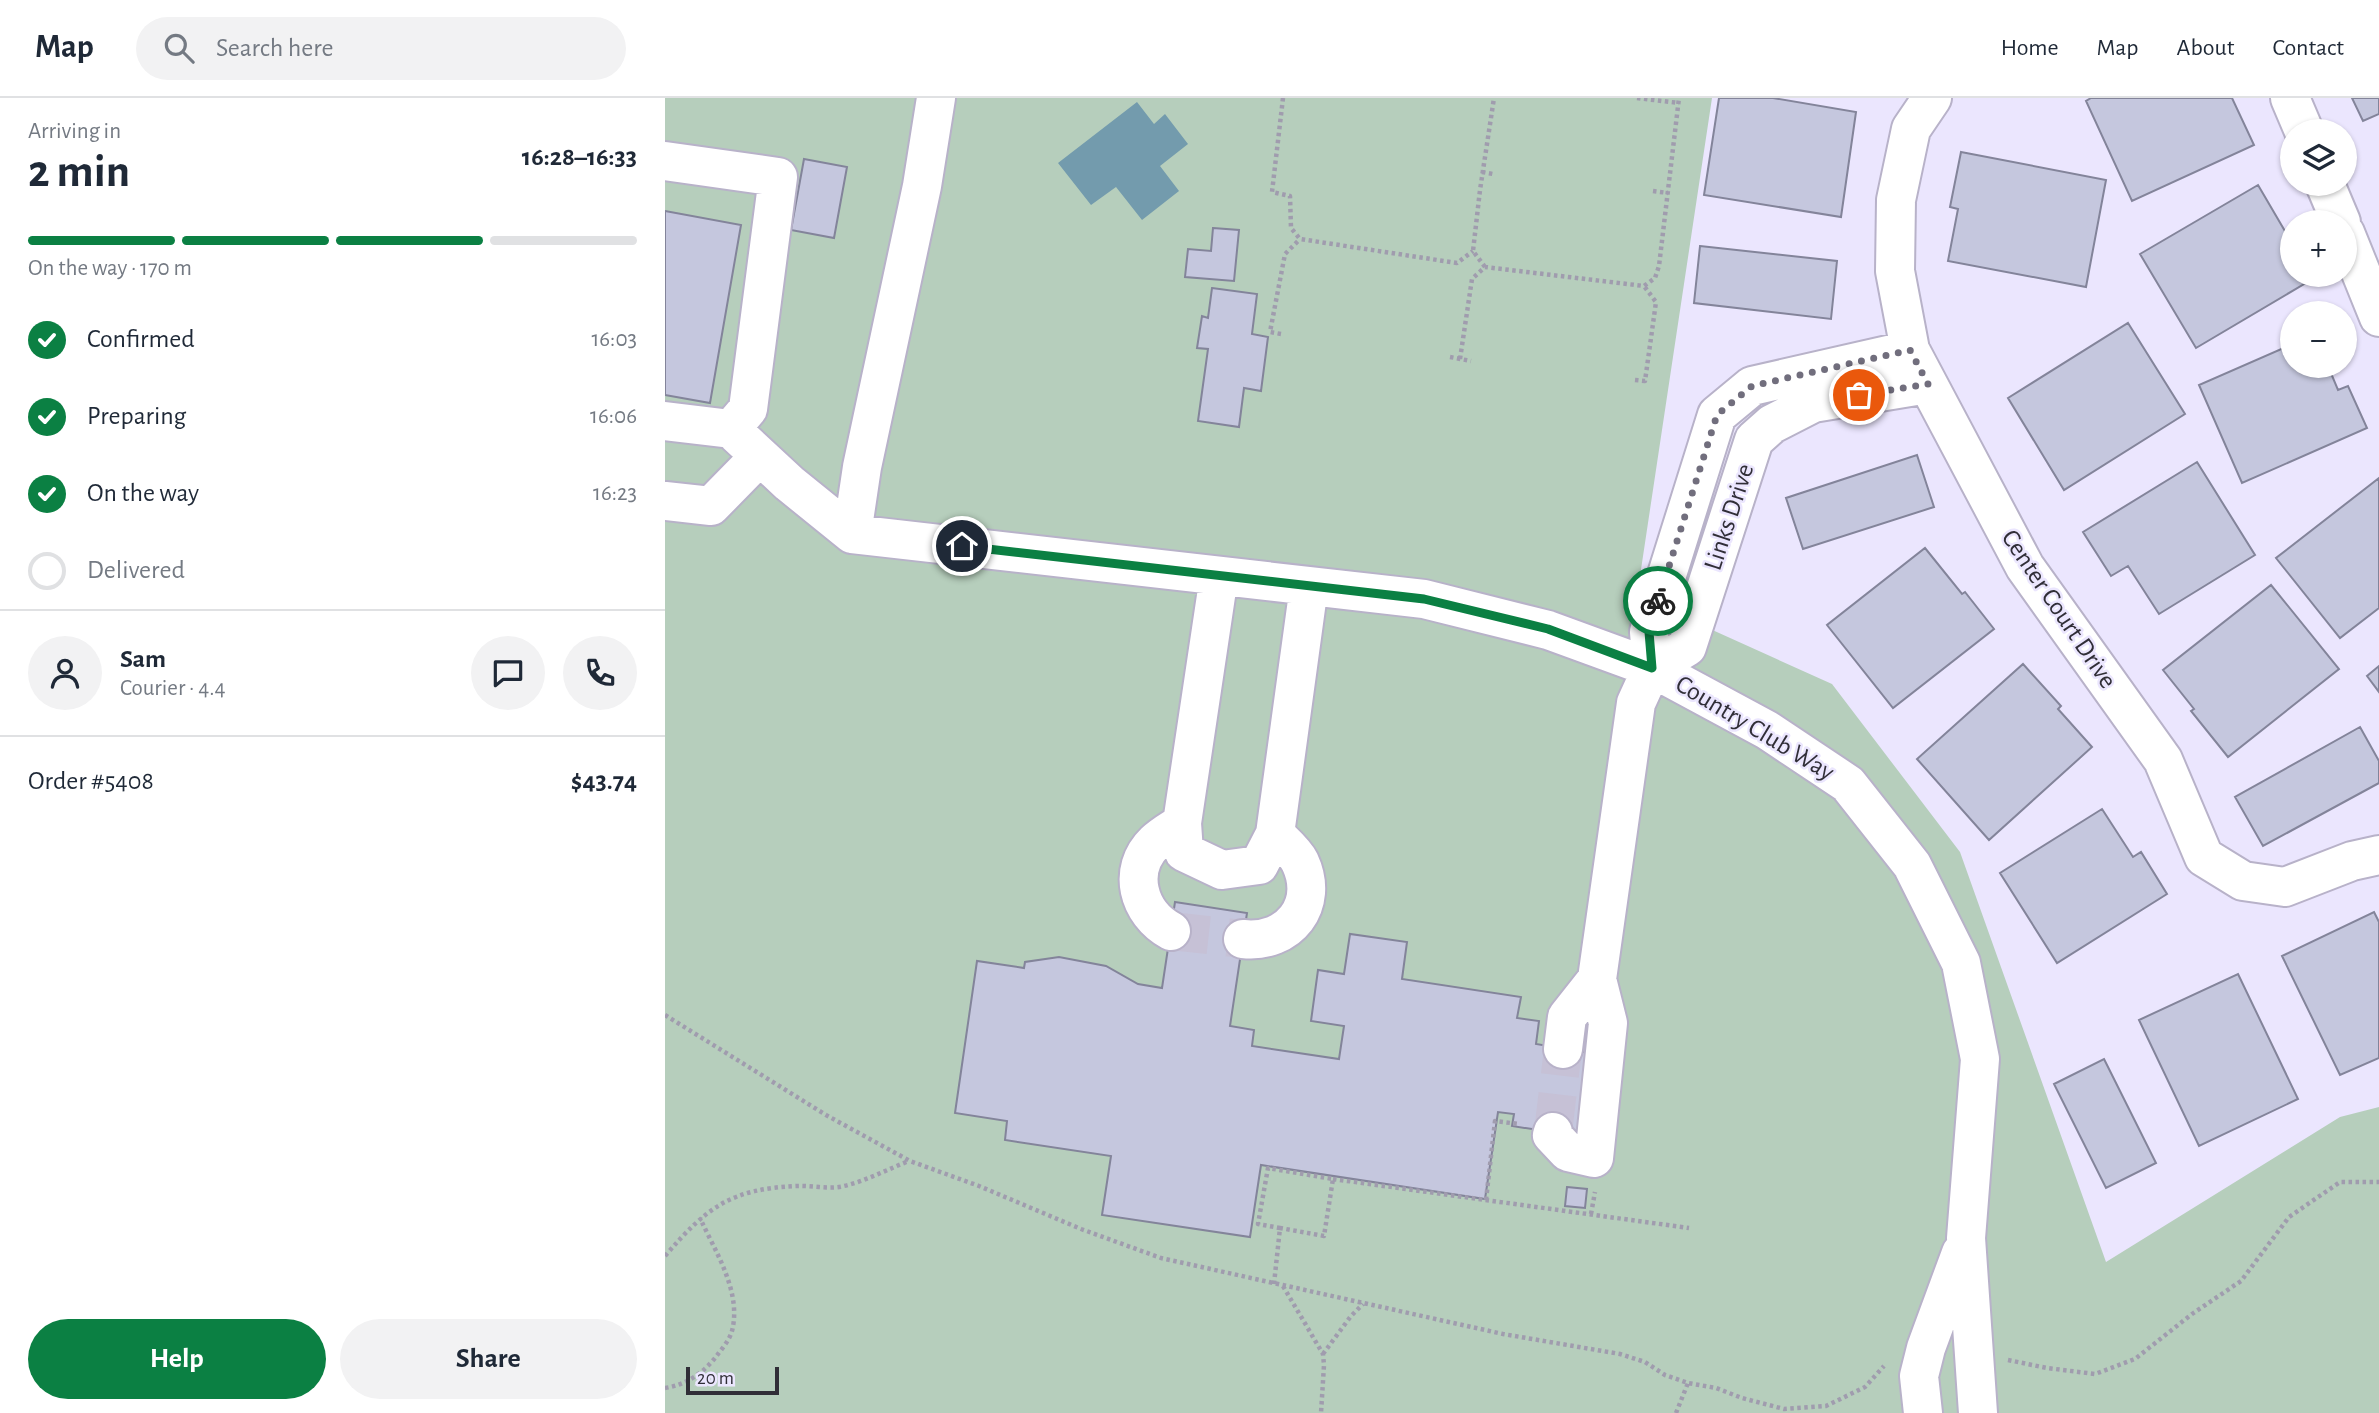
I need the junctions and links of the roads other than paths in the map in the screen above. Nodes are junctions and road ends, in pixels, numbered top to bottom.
1 (936, 98) edge
2 (1933, 98) edge
3 (2290, 98) edge
4 (2299, 119) edge
5 (665, 162) edge
6 (2357, 263) edge
7 (2379, 317) edge
8 (1910, 350) junction
9 (1759, 384) junction
10 (1928, 384) junction
11 (1780, 420) junction
12 (665, 421) edge
13 (731, 429) junction
14 (760, 456) junction
15 (665, 501) edge
16 (852, 534) junction
17 (1219, 576) junction
18 (1309, 586) junction
19 (1652, 668) junction
20 (1182, 823) junction
21 (1275, 834) junction
22 (2379, 855) edge
23 (1171, 930) tunnel mouth
24 (1243, 939) tunnel mouth
25 (1597, 979) junction
26 (1563, 1049) tunnel mouth
27 (1553, 1132) dead end
28 (1966, 1238) junction
29 (1923, 1413) edge
30 (1978, 1413) edge

1 - 16 street
2 - 8 street, Center Court Drive
3 - 4 street
5 - 13 street
6 - 7 street
8 - 9 street, Links Drive
8 - 10 street, Center Court Drive
9 - 11 street
9 - 19 street, Links Drive
10 - 11 street, Links Drive
10 - 22 street, Center Court Drive
11 - 19 street, Links Drive
12 - 13 street
13 - 14 street
14 - 15 street
14 - 16 street
16 - 17 street, Country Club Way
17 - 18 street, Country Club Way
17 - 20 street
18 - 19 street, Country Club Way
18 - 21 street
19 - 25 street
19 - 28 street, Country Club Way
20 - 21 street
20 - 23 street
21 - 24 street
25 - 26 street
25 - 27 street
28 - 29 street, Country Club Way
28 - 30 street, Country Club Way

